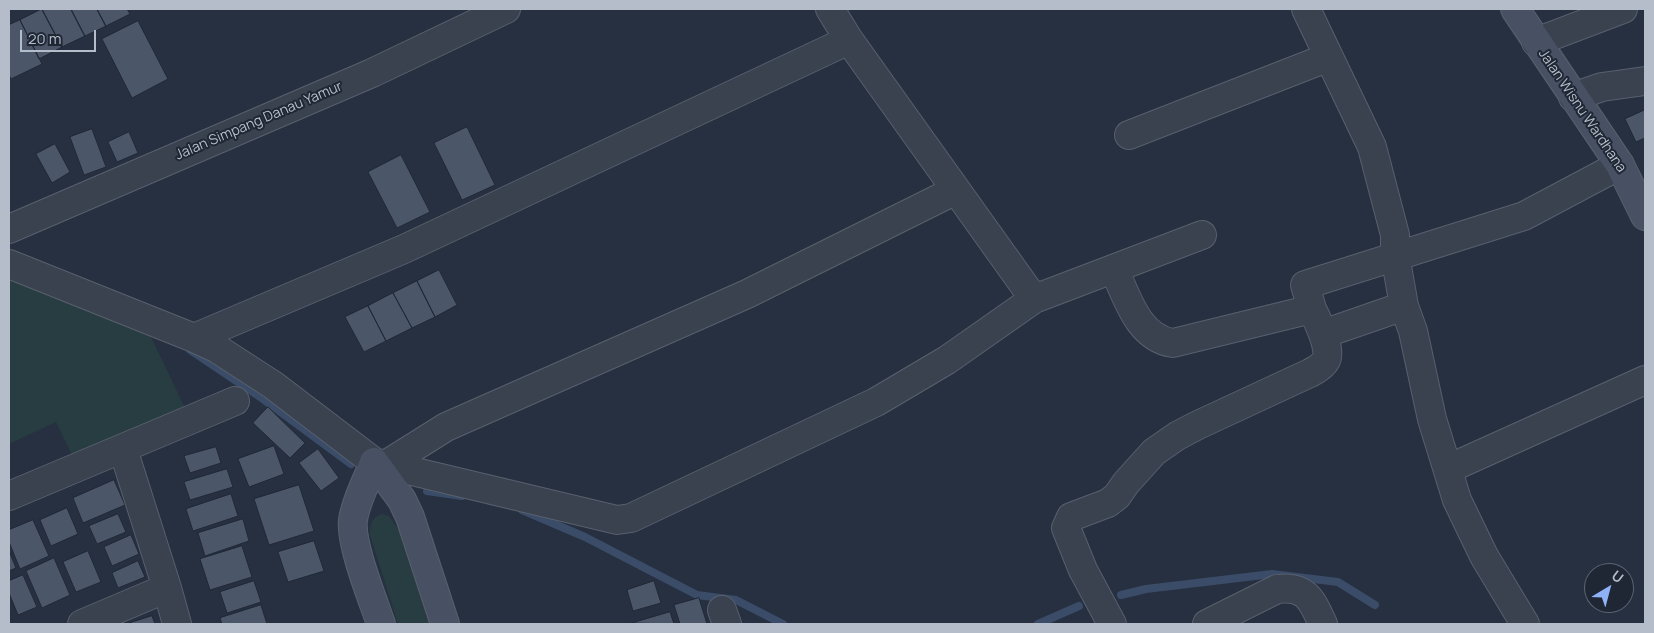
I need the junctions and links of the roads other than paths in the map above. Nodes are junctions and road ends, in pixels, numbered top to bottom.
1 (506, 9) edge
2 (830, 9) edge
3 (1306, 9) edge
4 (1515, 9) edge
5 (1623, 9) edge
6 (849, 40) junction
7 (1536, 42) junction
8 (1329, 57) junction
9 (1645, 81) edge
10 (1573, 97) junction
11 (1130, 135) dead end
12 (1620, 165) junction
13 (956, 190) junction
14 (1645, 216) edge
15 (9, 229) edge
16 (1202, 235) dead end
17 (1395, 255) junction
18 (9, 264) edge
19 (1114, 269) junction
20 (1034, 299) junction
21 (1404, 306) junction
22 (1312, 309) junction
23 (1323, 334) junction
24 (194, 338) junction
25 (1645, 380) edge
26 (235, 402) dead end
27 (123, 449) junction
28 (381, 463) junction
29 (1448, 469) junction
30 (9, 496) edge
31 (167, 588) junction
32 (82, 624) edge
33 (177, 624) edge
34 (381, 624) edge
35 (445, 624) edge
36 (1112, 624) edge
37 (1206, 624) edge
38 (1324, 624) edge
39 (1525, 624) edge

1 - 15 street, Jalan Simpang Danau Yamur
2 - 6 street
3 - 8 street
4 - 7 main road, Jalan Wisnu Wardhana
5 - 7 street
6 - 13 street
6 - 24 street
7 - 10 main road, Jalan Wisnu Wardhana
8 - 11 street
8 - 17 street
9 - 10 street
10 - 12 main road, Jalan Wisnu Wardhana
12 - 14 main road, Jalan Wisnu Wardhana
12 - 17 street
13 - 20 street
13 - 28 street
16 - 19 street
17 - 21 street
17 - 22 street
18 - 24 street
19 - 20 street
19 - 22 street
20 - 28 street
21 - 23 street
21 - 29 street
22 - 23 street
23 - 36 street
24 - 28 street
25 - 29 street
26 - 27 street
27 - 30 street
27 - 31 street
28 - 34 main road
28 - 35 main road
29 - 39 street
31 - 32 street
31 - 33 street
37 - 38 street

